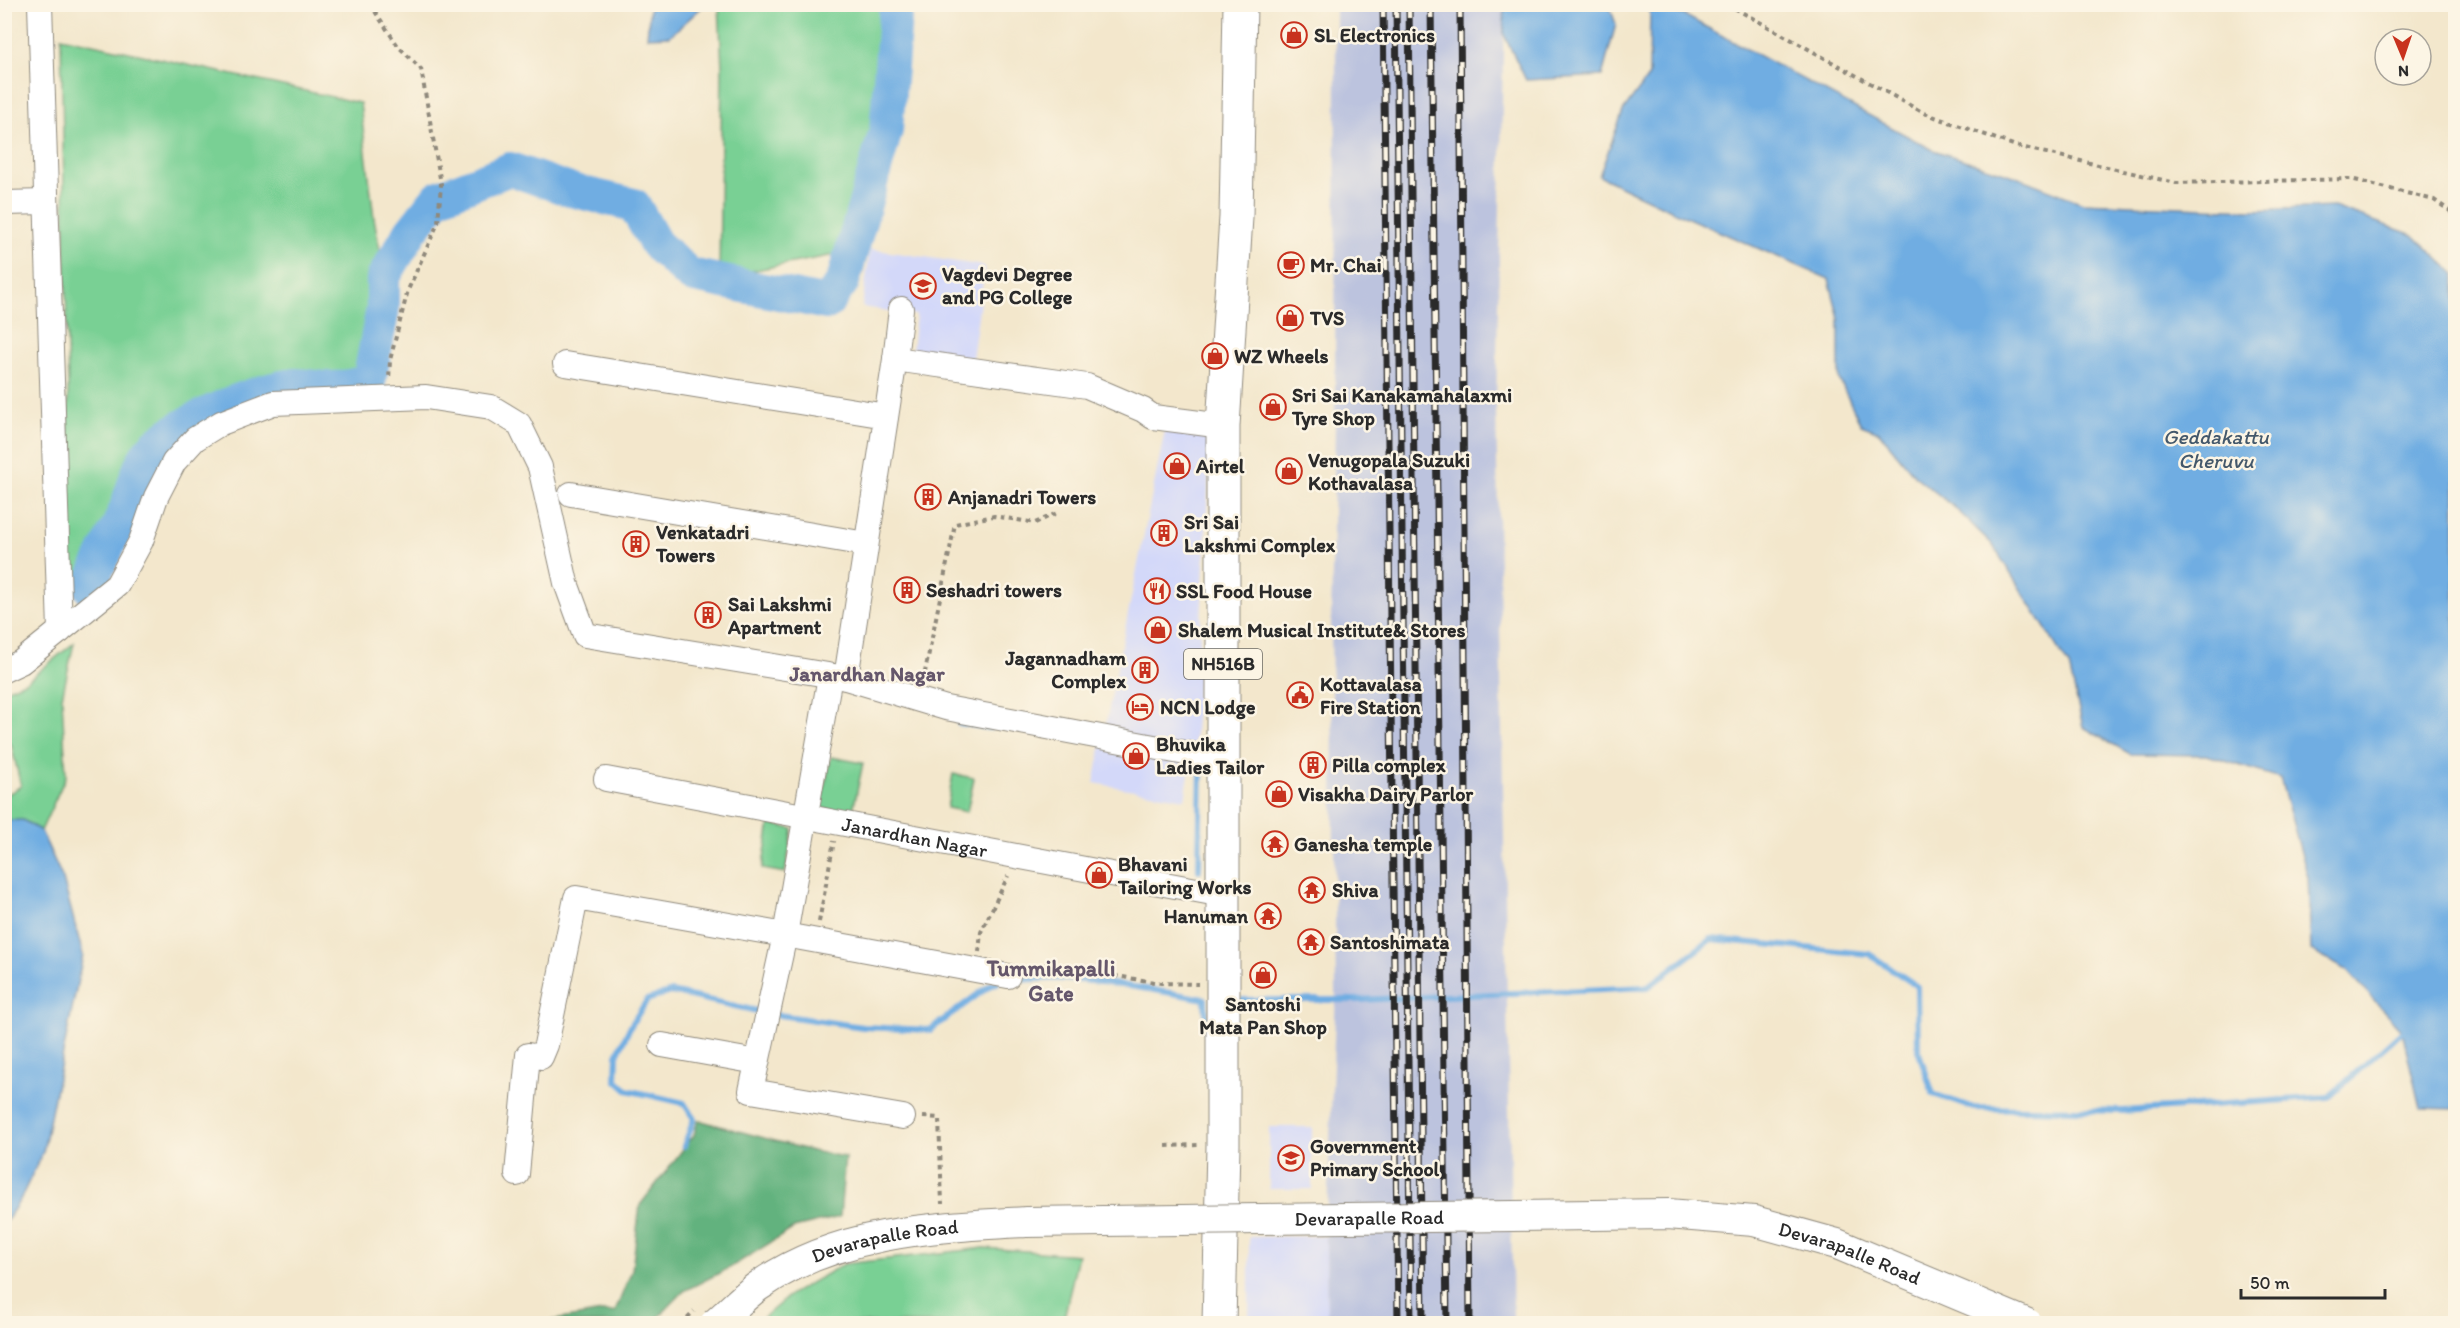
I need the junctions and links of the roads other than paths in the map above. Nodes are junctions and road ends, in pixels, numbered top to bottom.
1 (40, 4) edge
2 (1240, 4) edge
3 (46, 202) junction
4 (4, 203) edge
5 (901, 309) dead end
6 (895, 359) junction
7 (565, 364) dead end
8 (886, 416) junction
9 (1223, 426) junction
10 (572, 494) dead end
11 (866, 544) junction
12 (60, 631) junction
13 (4, 670) edge
14 (838, 677) junction
15 (1222, 760) junction
16 (606, 779) dead end
17 (807, 816) junction
18 (1223, 895) junction
19 (786, 936) junction
20 (1008, 976) road end
21 (662, 1045) dead end
22 (757, 1062) junction
23 (903, 1117) road end
24 (517, 1174) dead end
25 (715, 1323) edge
26 (1219, 1323) edge
27 (2028, 1323) edge

1 - 3 street
2 - 9 highway, NH516B
3 - 4 street
3 - 12 street
5 - 6 street
6 - 8 street
6 - 9 street
7 - 8 street
8 - 11 street
9 - 15 highway, NH516B
10 - 11 street
11 - 14 street
12 - 13 street
12 - 14 street
14 - 15 street
14 - 17 street
15 - 18 highway, NH516B
16 - 17 street, Janardhan Nagar
17 - 18 street, Janardhan Nagar
17 - 19 street
18 - 26 highway, NH516B
19 - 20 street
19 - 22 street
19 - 24 street
21 - 22 street
22 - 23 street
25 - 27 main road, Devarapalle Road, bridge

